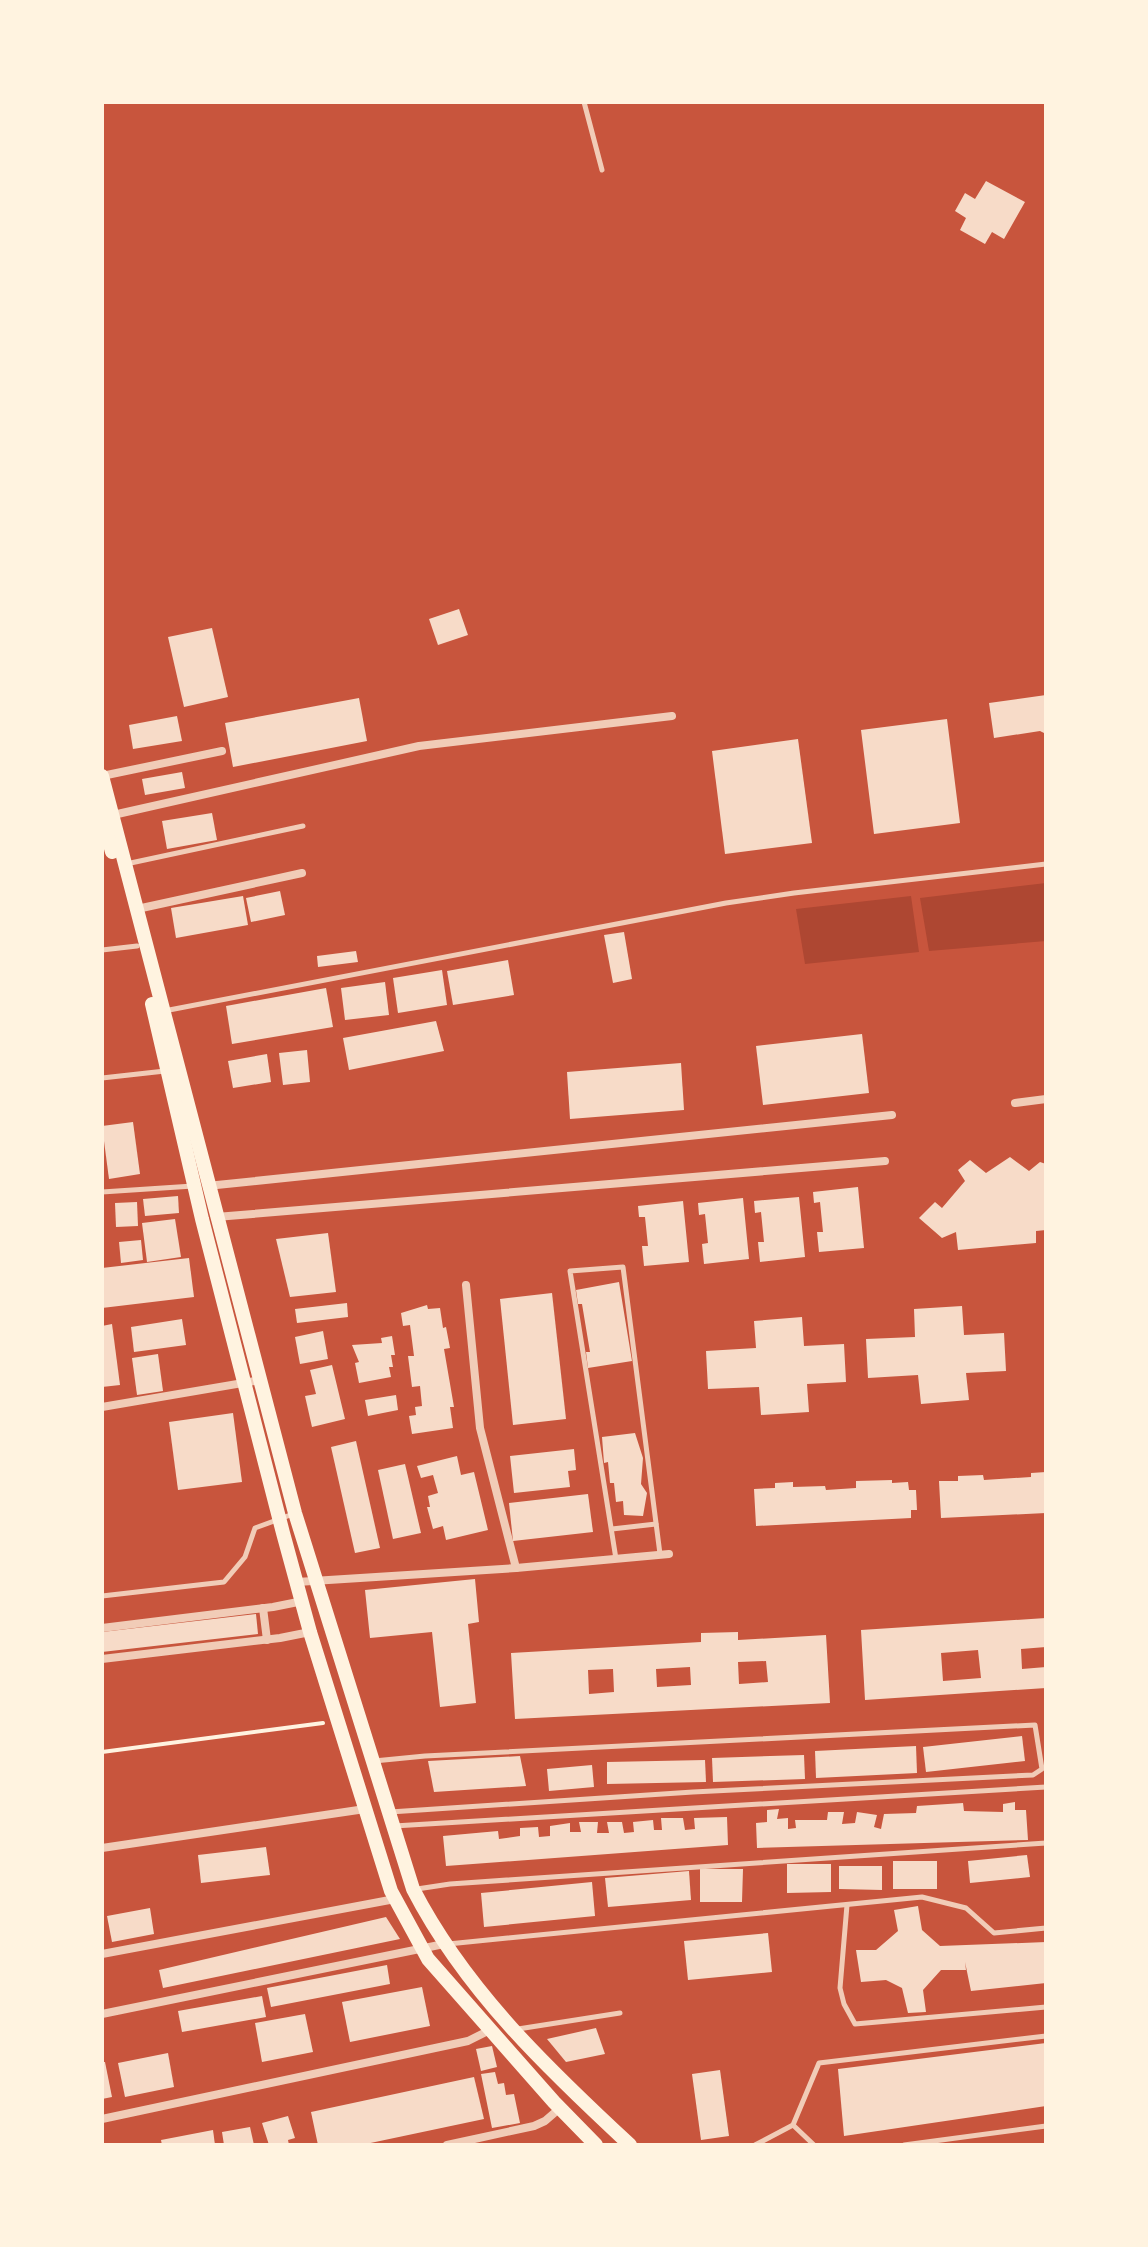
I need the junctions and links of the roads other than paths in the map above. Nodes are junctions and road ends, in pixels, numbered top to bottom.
1 (584, 102) edge
2 (602, 170) dead end
3 (672, 716) dead end
4 (222, 751) dead end
5 (102, 776) edge
6 (107, 815) edge
7 (303, 826) dead end
8 (1046, 864) edge
9 (125, 865) junction
10 (302, 873) dead end
11 (137, 909) junction
12 (137, 946) junction
13 (102, 950) edge
14 (159, 1012) junction
15 (166, 1071) junction
16 (102, 1078) edge
17 (1046, 1099) edge
18 (1015, 1103) dead end
19 (892, 1115) dead end
20 (885, 1161) dead end
21 (202, 1186) junction
22 (102, 1192) edge
23 (210, 1218) junction
24 (466, 1285) dead end
25 (254, 1382) junction
26 (102, 1407) edge
27 (295, 1513) junction
28 (280, 1520) junction
29 (656, 1524) junction
30 (612, 1529) junction
31 (665, 1555) joint
32 (616, 1559) junction
33 (516, 1568) junction
34 (315, 1581) junction
35 (297, 1582) junction
36 (102, 1596) edge
37 (303, 1601) junction
38 (263, 1608) junction
39 (102, 1628) edge
40 (310, 1632) junction
41 (267, 1640) junction
42 (102, 1659) edge
43 (374, 1761) junction
44 (1046, 1787) edge
45 (365, 1809) junction
46 (391, 1819) junction
47 (1046, 1843) edge
48 (102, 1848) edge
49 (413, 1889) junction
50 (395, 1899) junction
51 (847, 1905) junction
52 (1046, 1928) edge
53 (444, 1944) junction
54 (423, 1949) junction
55 (102, 1954) edge
56 (1046, 2007) edge
57 (620, 2013) dead end
58 (102, 2014) edge
59 (490, 2030) junction
60 (511, 2030) junction
61 (1046, 2036) edge
62 (560, 2108) junction
63 (102, 2119) edge
64 (793, 2125) junction
65 (1046, 2126) edge
66 (447, 2145) edge
67 (596, 2145) edge
68 (630, 2145) edge
69 (755, 2145) edge
70 (814, 2145) edge
71 (904, 2145) edge

1 - 2 lane
3 - 6 street
4 - 5 street
5 - 6 main road
6 - 9 main road
6 - 12 main road
7 - 9 lane
8 - 14 lane
9 - 11 main road
10 - 11 street
11 - 14 main road
12 - 13 lane
12 - 14 main road
14 - 15 main road
14 - 21 main road
15 - 16 lane
15 - 21 main road
17 - 18 street
19 - 21 street
20 - 23 street
21 - 22 lane
21 - 23 main road
23 - 25 main road
24 - 33 street
25 - 26 street
25 - 27 main road
25 - 28 main road
27 - 28 lane
27 - 34 main road
28 - 35 main road
28 - 36 lane
29 - 30 lane
29 - 30 lane
29 - 31 lane
30 - 32 lane
31 - 32 street
32 - 33 street
33 - 34 street
34 - 35 street
34 - 43 main road
35 - 37 main road
37 - 38 street
37 - 40 main road
38 - 39 street
38 - 41 street
40 - 41 street
40 - 45 main road
41 - 42 street
43 - 46 main road
43 - 46 lane
44 - 46 lane
45 - 48 street
45 - 50 main road
46 - 49 main road
47 - 49 lane
49 - 53 main road
50 - 54 main road
50 - 55 street
51 - 52 lane
51 - 53 lane
51 - 56 lane
53 - 54 street
53 - 60 main road
54 - 58 street
54 - 59 main road
57 - 60 lane
59 - 62 main road
59 - 63 street
60 - 68 main road
61 - 64 lane
62 - 66 street
62 - 67 main road
64 - 69 lane
64 - 70 lane
65 - 71 lane

